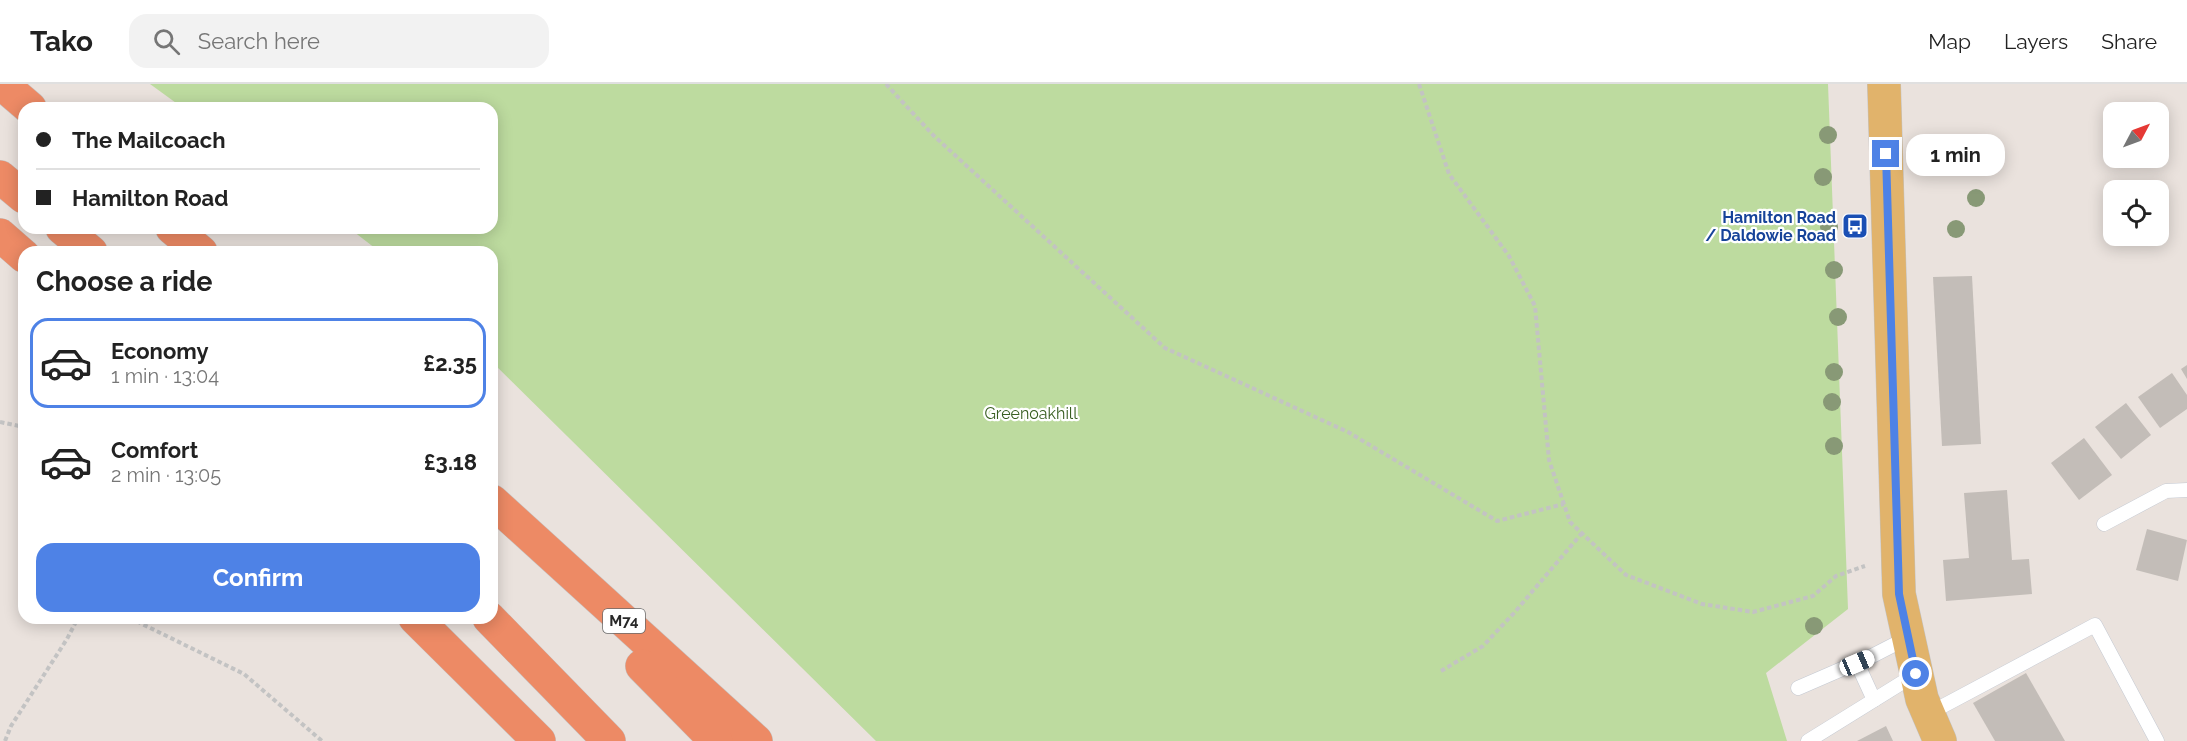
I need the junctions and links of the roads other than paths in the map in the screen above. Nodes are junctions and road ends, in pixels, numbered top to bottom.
1 (2, 84) edge
2 (1884, 84) edge
3 (23, 102) edge
4 (0, 177) edge
5 (18, 192) edge
6 (69, 234) edge
7 (179, 234) edge
8 (0, 235) edge
9 (84, 246) edge
10 (194, 246) edge
11 (18, 251) edge
12 (2187, 490) edge
13 (498, 506) edge
14 (2104, 524) dead end
15 (498, 527) edge
16 (421, 624) edge
17 (494, 624) edge
18 (495, 624) edge
19 (1907, 638) junction
20 (1857, 663) junction
21 (1916, 674) junction
22 (1797, 688) dead end
23 (1874, 700) junction
24 (1934, 727) edge
25 (539, 741) edge
26 (594, 741) edge
27 (609, 741) edge
28 (716, 741) edge
29 (756, 741) edge
30 (1808, 741) edge
31 (2157, 741) edge

1 - 3 highway
2 - 19 main road
4 - 5 highway
6 - 9 highway
7 - 10 highway
8 - 11 highway
12 - 14 lane
13 - 29 highway, M74
15 - 28 highway, M74
16 - 25 highway
17 - 26 highway
18 - 27 highway
19 - 20 lane
19 - 21 main road
20 - 22 lane
20 - 23 lane
21 - 23 lane
21 - 24 main road
23 - 30 lane
24 - 31 lane

